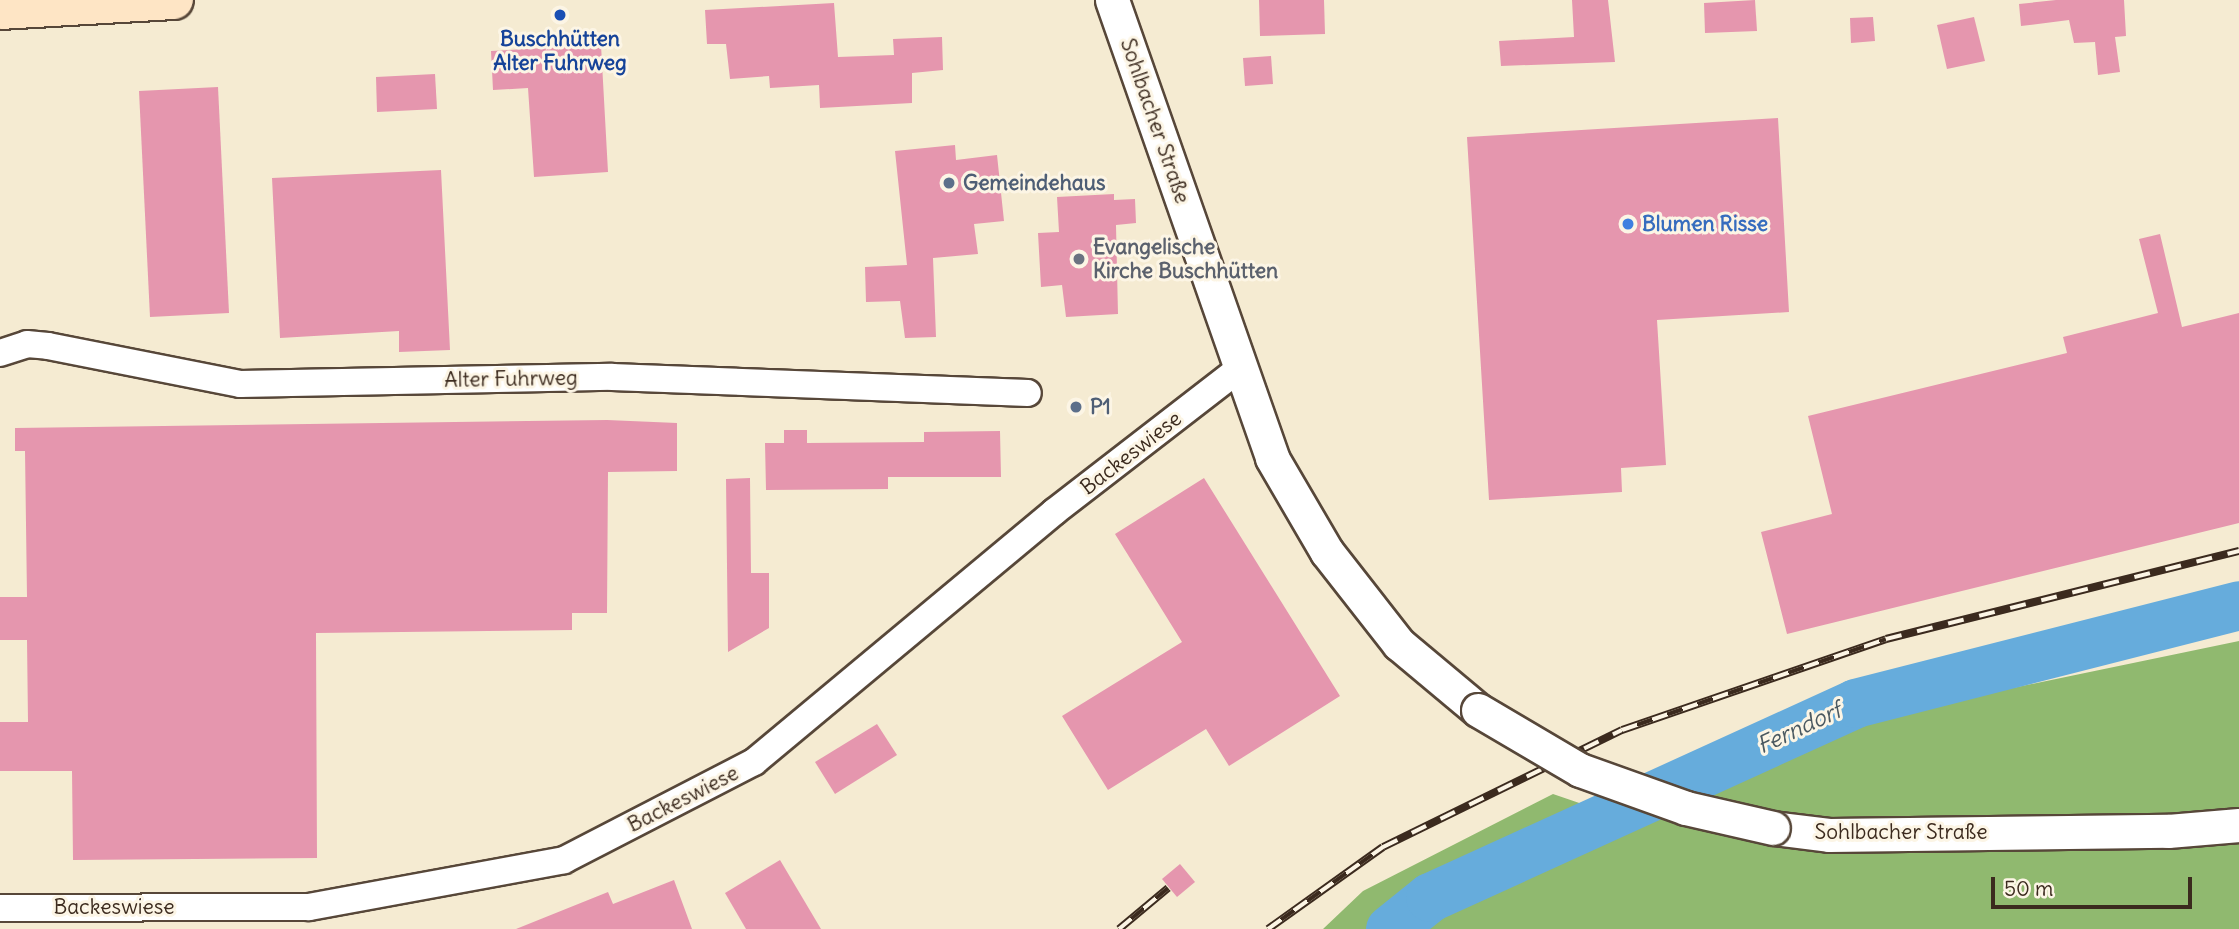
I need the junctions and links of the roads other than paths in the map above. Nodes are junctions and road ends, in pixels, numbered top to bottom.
1 (174, 0) edge
2 (1112, 0) edge
3 (0, 10) edge
4 (0, 354) edge
5 (1238, 370) junction
6 (1028, 393) dead end
7 (2239, 825) edge
8 (0, 908) edge

1 - 3 main road
2 - 5 street, Sohlbacher Straße
4 - 6 street, Alter Fuhrweg
5 - 7 street, Sohlbacher Straße, bridge
5 - 8 street, Backeswiese

